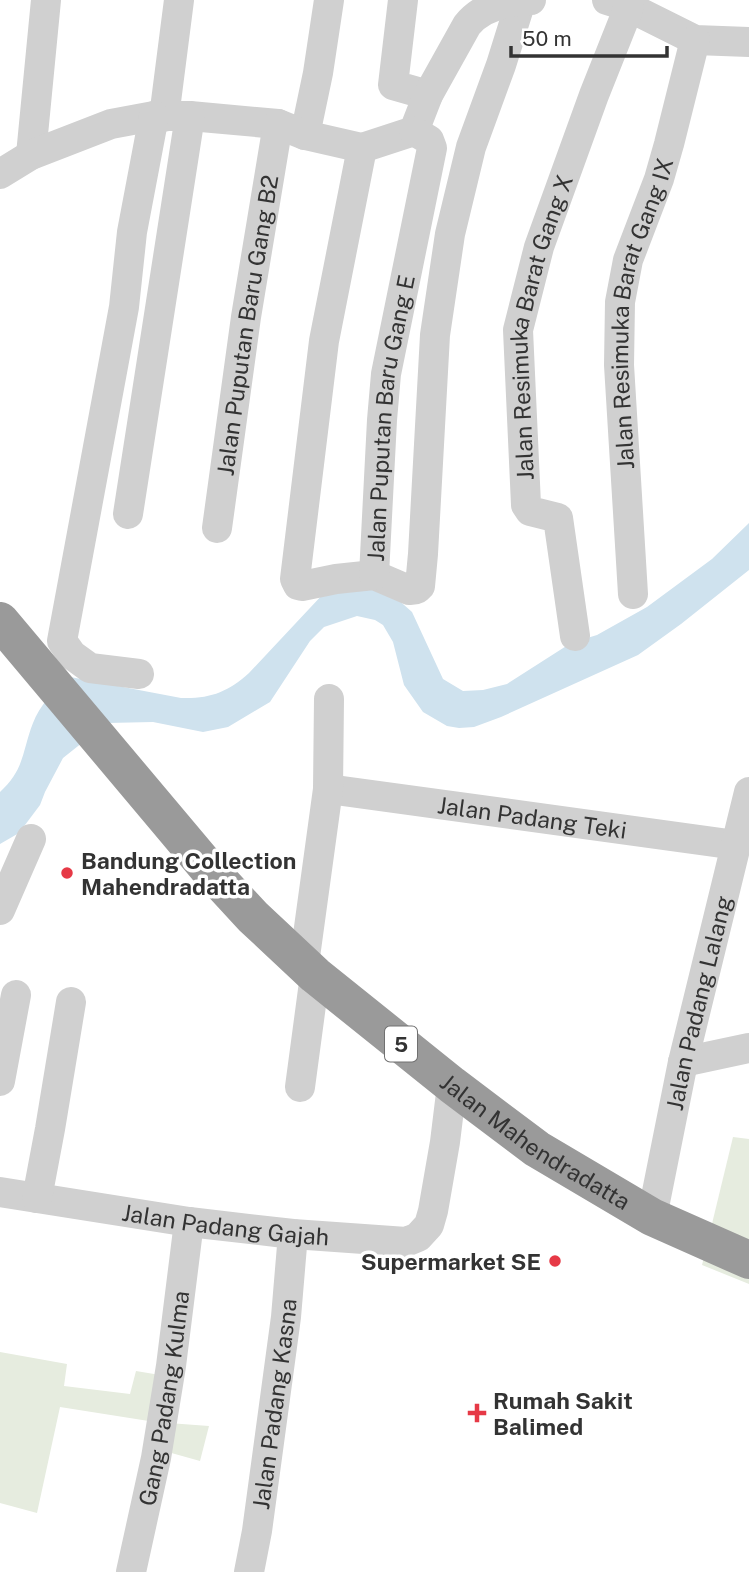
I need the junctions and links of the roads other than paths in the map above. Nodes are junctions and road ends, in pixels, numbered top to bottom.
1 (46, 0) edge
2 (179, 0) edge
3 (329, 0) edge
4 (403, 0) edge
5 (531, 0) edge
6 (502, 2) edge
7 (618, 4) edge
8 (695, 40) junction
9 (749, 42) edge
10 (428, 95) junction
11 (169, 116) junction
12 (278, 124) junction
13 (414, 131) junction
14 (305, 135) junction
15 (362, 148) junction
16 (31, 155) junction
17 (0, 174) edge
18 (128, 513) dead end
19 (217, 528) dead end
20 (374, 575) junction
21 (633, 594) dead end
22 (0, 621) edge
23 (575, 636) dead end
24 (139, 674) dead end
25 (329, 699) dead end
26 (328, 789) junction
27 (749, 792) edge
28 (31, 839) dead end
29 (736, 845) junction
30 (0, 910) edge
31 (310, 969) junction
32 (16, 995) dead end
33 (71, 1002) dead end
34 (749, 1048) edge
35 (683, 1062) junction
36 (0, 1081) edge
37 (452, 1085) junction
38 (300, 1087) dead end
39 (0, 1192) edge
40 (37, 1198) junction
41 (652, 1217) junction
42 (189, 1222) junction
43 (293, 1234) junction
44 (749, 1260) edge
45 (131, 1572) edge
46 (248, 1572) edge

1 - 16 street
2 - 11 street
3 - 14 street
4 - 10 street
5 - 6 street
6 - 10 street
6 - 20 street
7 - 8 street
7 - 23 street, Jalan Resimuka Barat Gang X
8 - 9 street
8 - 21 street, Jalan Resimuka Barat Gang IX
10 - 13 street
11 - 12 street
11 - 16 street
11 - 18 street
11 - 24 street
12 - 14 street
12 - 19 street, Jalan Puputan Baru Gang B2
13 - 15 street
13 - 20 street, Jalan Puputan Baru Gang E
14 - 15 street
15 - 20 street, Jalan Puputan Baru Gang E
16 - 17 street
22 - 31 highway, Jalan Mahendradatta / 5
25 - 26 street
26 - 29 street, Jalan Padang Teki
26 - 31 street
27 - 29 street, Jalan Padang Lalang
28 - 30 street
29 - 35 street, Jalan Padang Lalang
31 - 37 highway, Jalan Mahendradatta / 5
31 - 38 street
32 - 36 street
33 - 40 street
34 - 35 street
35 - 41 street, Jalan Padang Lalang
37 - 41 highway, Jalan Mahendradatta / 5
37 - 43 street, Jalan Padang Gajah
39 - 40 street, Jalan Padang Gajah
40 - 42 street, Jalan Padang Gajah
41 - 44 highway, Jalan Mahendradatta / 5
42 - 43 street, Jalan Padang Gajah
42 - 45 street, Gang Padang Kulma
43 - 46 street, Jalan Padang Kasna

